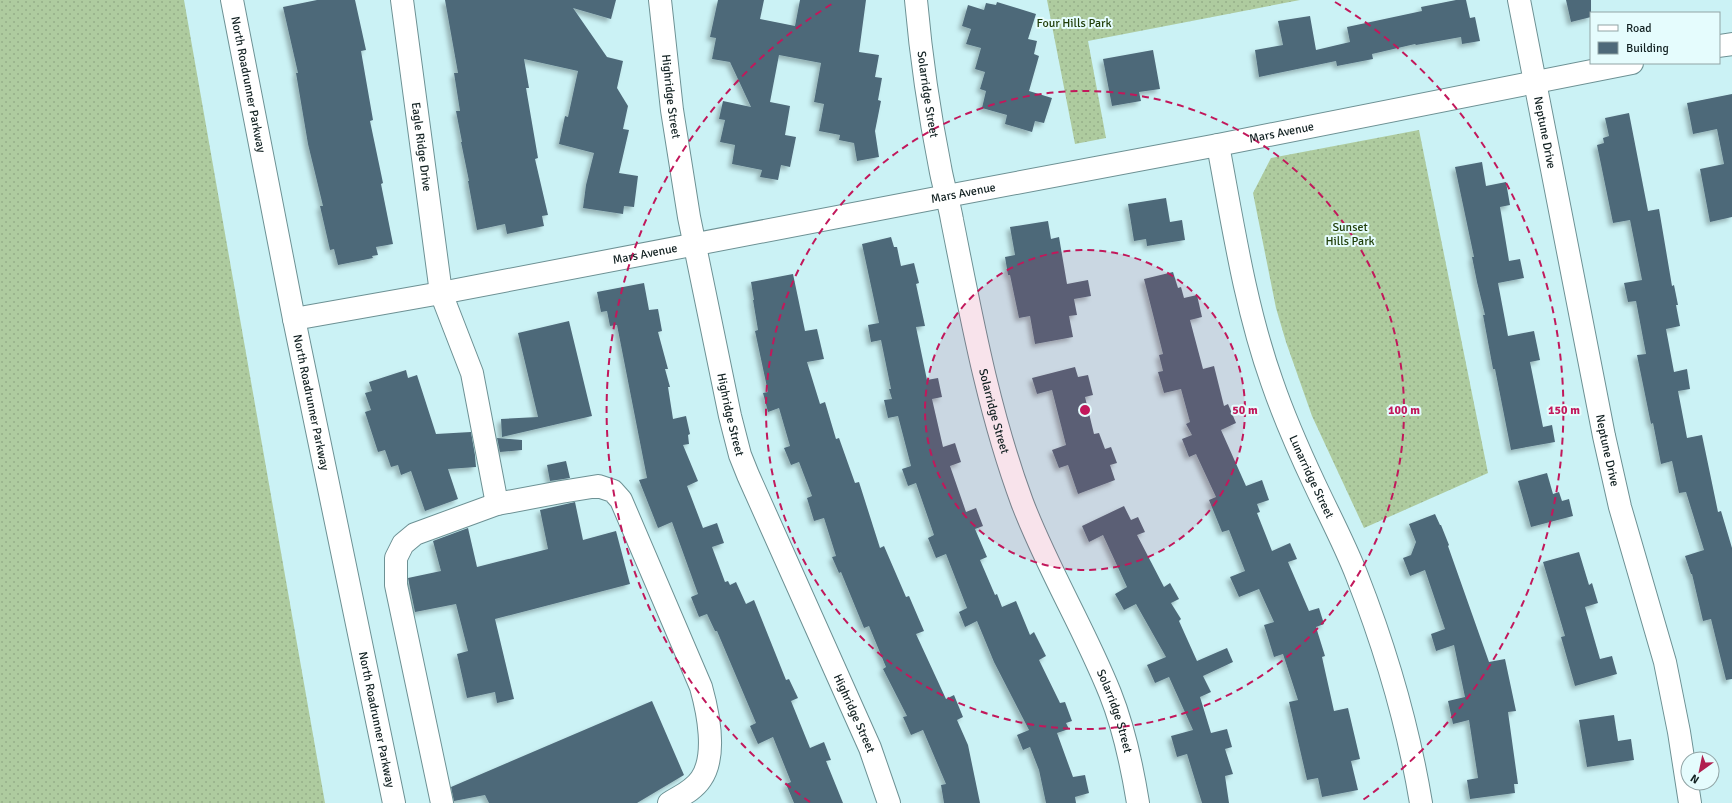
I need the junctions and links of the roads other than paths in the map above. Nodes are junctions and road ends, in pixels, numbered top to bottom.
1 (232, 0) edge
2 (402, 0) edge
3 (660, 0) edge
4 (916, 0) edge
5 (1519, 0) edge
6 (1732, 44) edge
7 (1720, 46) edge
8 (1627, 64) edge
9 (1535, 82) junction
10 (1218, 145) junction
11 (947, 196) junction
12 (695, 245) junction
13 (441, 293) junction
14 (294, 319) junction
15 (497, 504) junction
16 (394, 803) edge
17 (442, 803) edge
18 (668, 803) edge
19 (889, 803) edge
20 (1138, 803) edge
21 (1420, 803) edge
22 (1690, 803) edge

1 - 14 street, North Roadrunner Parkway
2 - 13 street, Eagle Ridge Drive
3 - 12 street, Highridge Street
4 - 11 street, Solarridge Street
5 - 9 street, Neptune Drive
6 - 7 street
8 - 9 street, Mars Avenue
9 - 10 street, Mars Avenue
9 - 22 street, Neptune Drive
10 - 11 street, Mars Avenue
10 - 21 street, Lunarridge Street
11 - 12 street, Mars Avenue
11 - 20 street, Solarridge Street
12 - 13 street, Mars Avenue
12 - 19 street, Highridge Street
13 - 14 street, Mars Avenue
13 - 15 street, Eagle Ridge Drive
14 - 16 street, North Roadrunner Parkway
15 - 17 street
15 - 18 street

